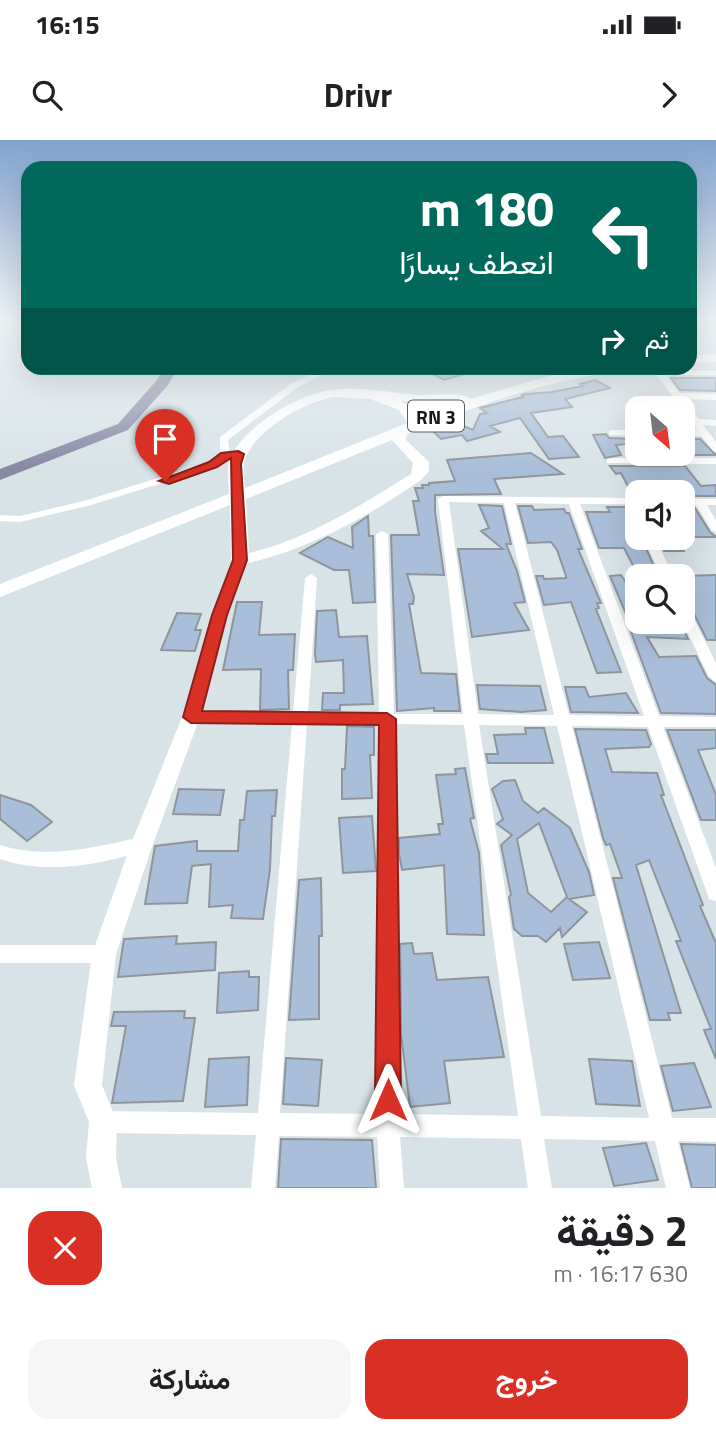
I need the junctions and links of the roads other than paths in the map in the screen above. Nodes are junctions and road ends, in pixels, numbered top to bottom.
1 (697, 373) edge
2 (716, 373) edge
3 (317, 375) edge
4 (554, 375) edge
5 (563, 375) edge
6 (661, 375) edge
7 (372, 395) junction
8 (677, 396) edge
9 (695, 396) edge
10 (716, 397) edge
11 (466, 399) junction
12 (696, 422) joint
13 (716, 423) edge
14 (405, 425) junction
15 (612, 433) dead end
16 (625, 433) edge
17 (695, 433) edge
18 (704, 433) junction
19 (355, 449) junction
20 (716, 449) edge
21 (231, 455) junction
22 (419, 459) junction
23 (611, 461) dead end
24 (716, 461) edge
25 (261, 484) junction
26 (509, 500) junction
27 (573, 500) junction
28 (625, 501) edge
29 (695, 502) edge
30 (700, 502) junction
31 (716, 502) edge
32 (214, 503) junction
33 (0, 518) edge
34 (716, 529) edge
35 (382, 534) dead end
36 (240, 560) junction
37 (311, 578) dead end
38 (0, 580) edge
39 (0, 591) edge
40 (695, 634) edge
41 (716, 677) edge
42 (191, 717) junction
43 (300, 718) junction
44 (387, 719) junction
45 (471, 720) junction
46 (563, 720) junction
47 (654, 721) junction
48 (716, 722) edge
49 (142, 844) junction
50 (0, 852) edge
51 (716, 893) edge
52 (0, 954) edge
53 (104, 954) junction
54 (103, 1122) junction
55 (269, 1125) junction
56 (531, 1126) junction
57 (388, 1128) junction
58 (663, 1129) junction
59 (716, 1130) edge
60 (107, 1188) edge
61 (263, 1188) edge
62 (391, 1188) edge
63 (540, 1188) edge
64 (678, 1188) edge

1 - 2 street
3 - 21 street
4 - 11 highway, RN 3
5 - 14 highway, RN 3
6 - 8 street
7 - 11 highway
7 - 14 highway
7 - 21 highway
9 - 10 street
11 - 14 highway, RN 3
12 - 13 street
12 - 18 street
14 - 19 highway, RN 3
14 - 22 highway
14 - 25 highway, RN 3
15 - 16 street
17 - 18 street
18 - 20 street
19 - 22 highway
19 - 25 highway, RN 3
21 - 33 street
21 - 36 highway
22 - 36 highway
23 - 24 street
25 - 32 highway, RN 3
26 - 27 street
26 - 45 street
26 - 46 street
27 - 28 street
27 - 47 street
29 - 30 street
30 - 31 street
30 - 34 street
32 - 38 highway, RN 3
32 - 39 highway, RN 3
35 - 44 street
36 - 42 main road
37 - 43 street
40 - 41 street
42 - 43 street
42 - 49 main road
43 - 44 street
43 - 55 street
44 - 45 street
44 - 57 street
45 - 46 street
45 - 56 street
46 - 47 street
46 - 58 street
47 - 48 street
47 - 51 street
49 - 50 street
49 - 53 main road
52 - 53 street
53 - 54 main road
54 - 55 street
54 - 60 main road
55 - 57 street
55 - 61 street
56 - 57 street
56 - 58 street
56 - 63 street
57 - 62 street
58 - 59 street
58 - 64 street

